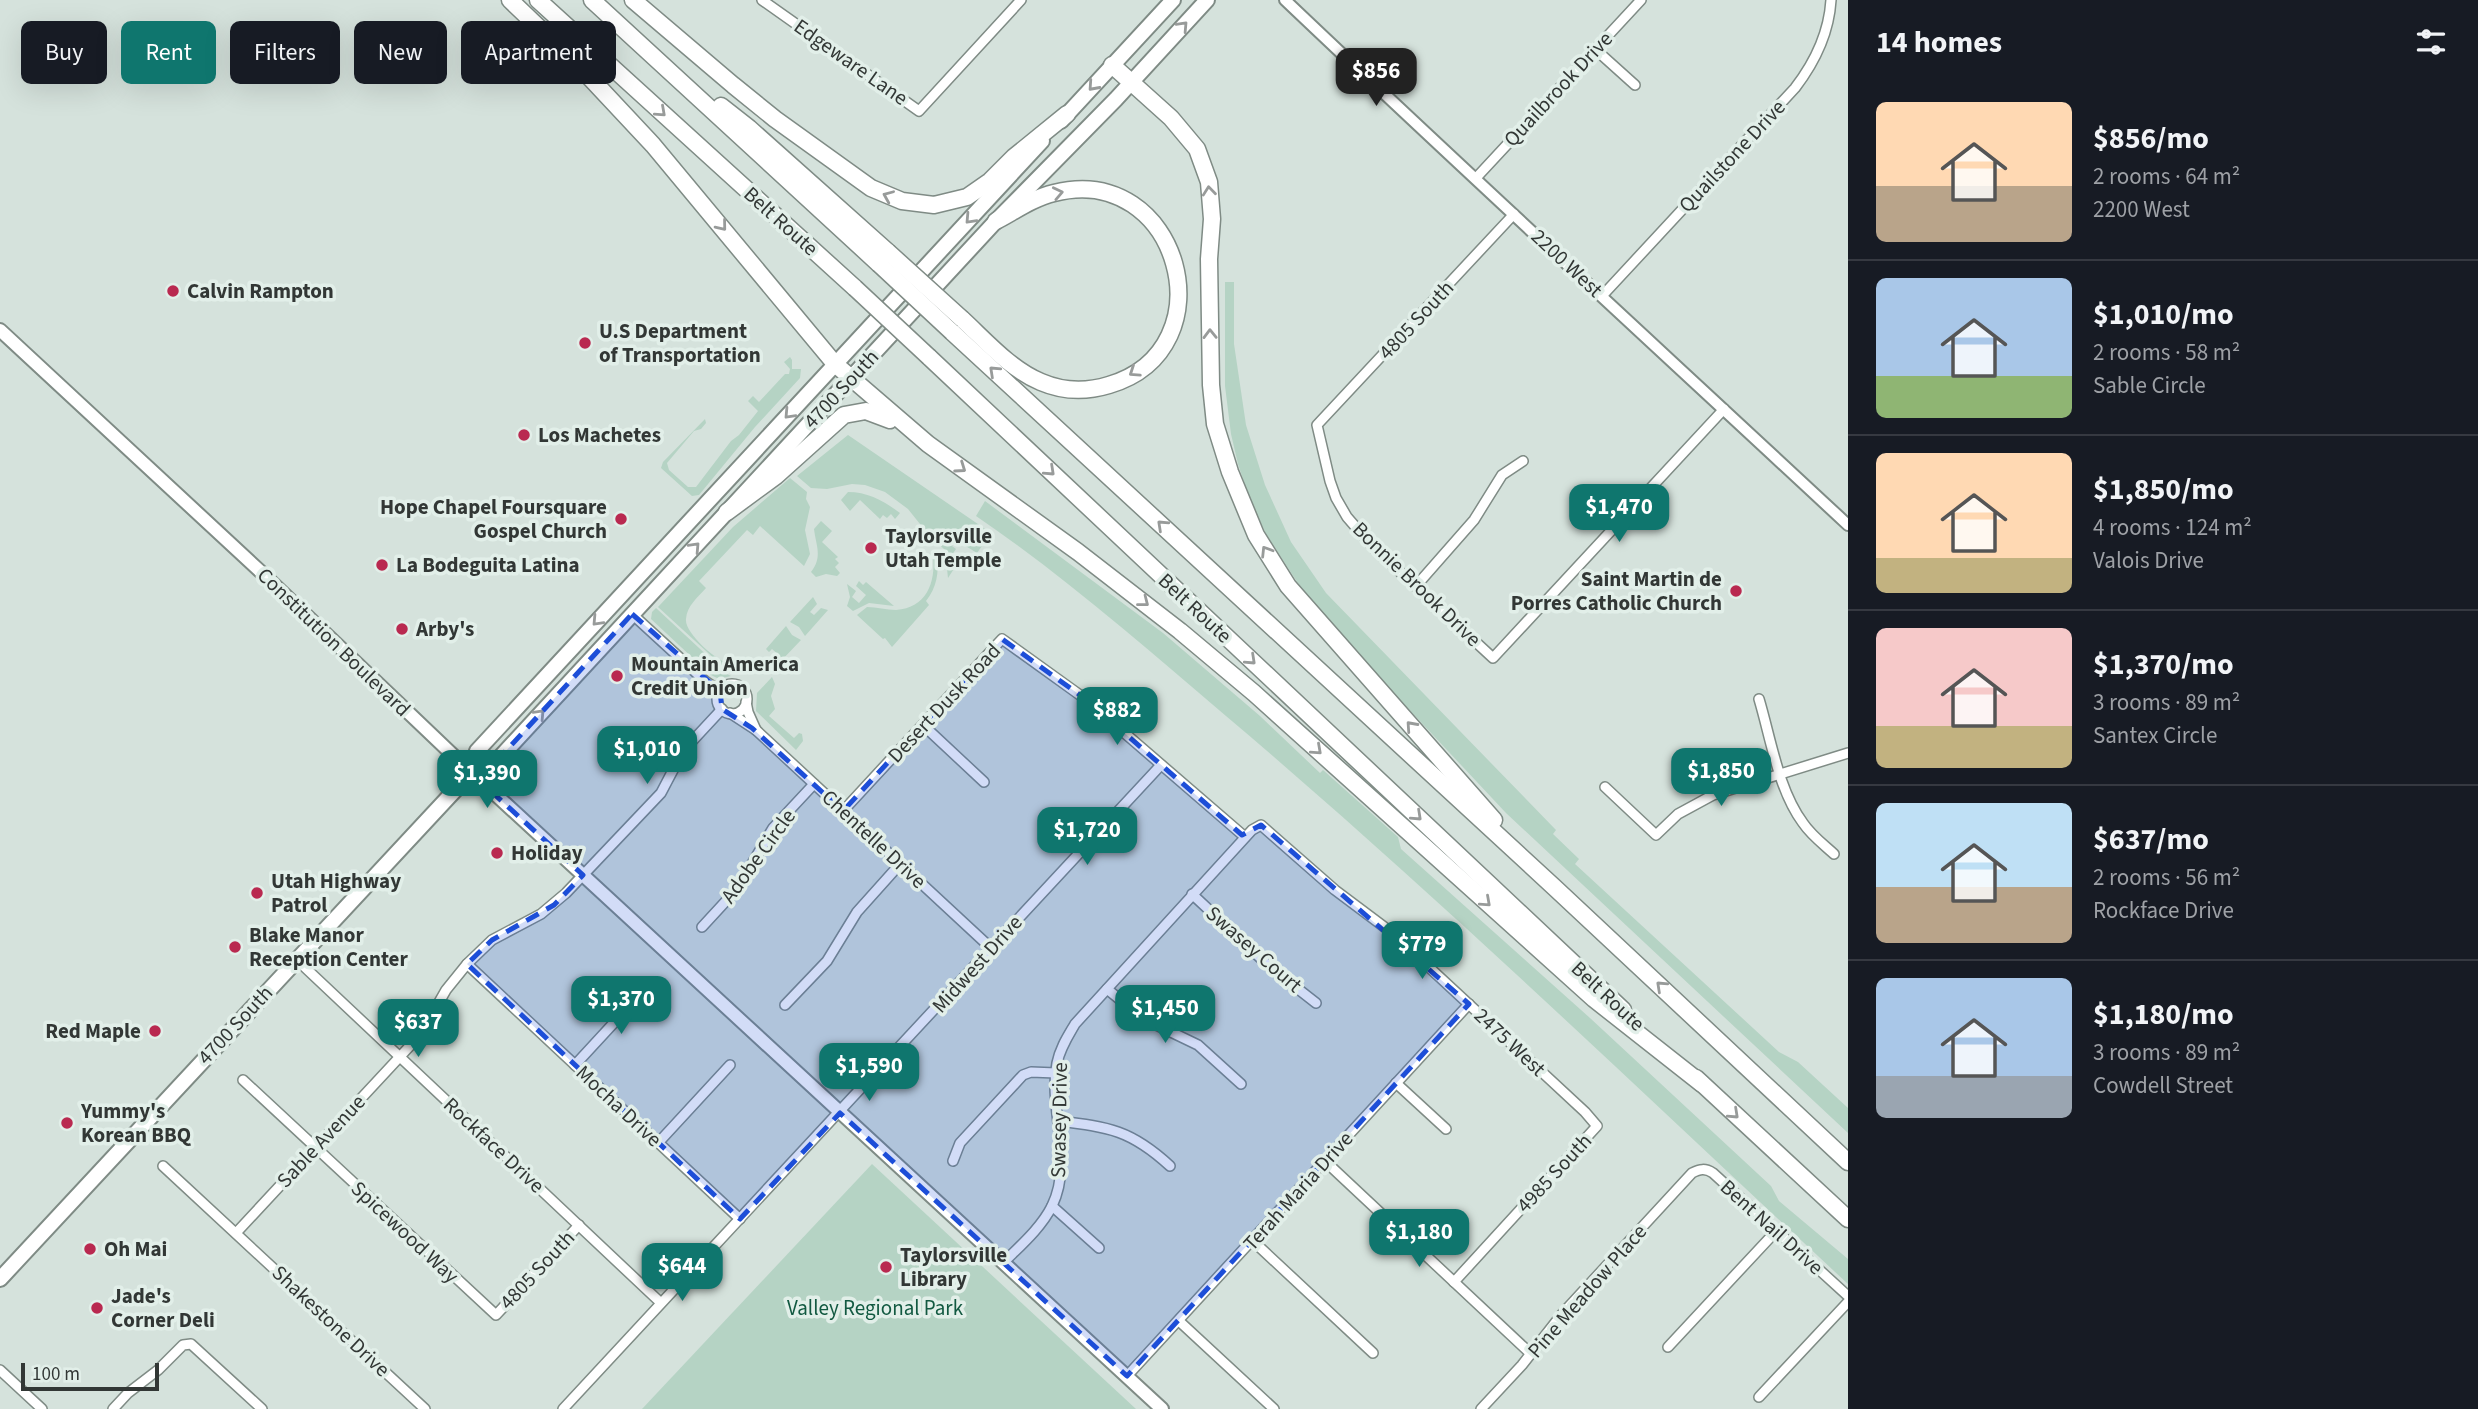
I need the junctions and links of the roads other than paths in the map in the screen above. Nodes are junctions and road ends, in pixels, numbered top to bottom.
1 (510, 0) edge
2 (538, 0) edge
3 (592, 0) edge
4 (633, 0) edge
5 (761, 0) edge
6 (1021, 0) edge
7 (1173, 0) edge
8 (1207, 0) edge
9 (1285, 0) edge
10 (1641, 0) edge
11 (1831, 0) edge
12 (1595, 49) junction
13 (1112, 65) junction
14 (1132, 82) junction
15 (1635, 85) dead end
16 (1067, 114) junction
17 (1476, 178) junction
18 (1514, 214) junction
19 (996, 221) junction
20 (1602, 296) junction
21 (957, 325) junction
22 (0, 330) edge
23 (835, 364) junction
24 (851, 378) junction
25 (1724, 409) junction
26 (1317, 425) joint
27 (928, 444) junction
28 (1523, 461) dead end
29 (727, 512) junction
30 (1848, 525) edge
31 (1416, 586) junction
32 (632, 614) junction
33 (720, 691) junction
34 (1759, 699) dead end
35 (747, 702) junction
36 (726, 711) junction
37 (923, 725) junction
38 (756, 730) junction
39 (1848, 753) edge
40 (1161, 765) junction
41 (471, 773) junction
42 (1781, 774) junction
43 (985, 782) dead end
44 (814, 784) junction
45 (1605, 787) dead end
46 (843, 811) junction
47 (1261, 825) joint
48 (1245, 837) junction
49 (1834, 854) dead end
50 (901, 864) junction
51 (583, 876) junction
52 (1554, 887) junction
53 (1192, 894) junction
54 (702, 928) dead end
55 (992, 949) junction
56 (296, 959) junction
57 (467, 964) junction
58 (646, 988) dead end
59 (1107, 989) junction
60 (1316, 1003) dead end
61 (1469, 1004) junction
62 (785, 1005) dead end
63 (400, 1056) junction
64 (575, 1065) junction
65 (730, 1065) dead end
66 (1056, 1073) junction
67 (243, 1080) dead end
68 (1396, 1083) junction
69 (1241, 1084) dead end
70 (1702, 1084) junction
71 (840, 1112) junction
72 (1058, 1122) junction
73 (1597, 1126) joint
74 (1446, 1129) dead end
75 (658, 1143) junction
76 (314, 1148) junction
77 (953, 1161) dead end
78 (1848, 1161) edge
79 (1326, 1162) junction
80 (163, 1166) dead end
81 (1170, 1166) dead end
82 (1692, 1173) joint
83 (1052, 1206) junction
84 (740, 1219) junction
85 (1848, 1219) edge
86 (579, 1225) junction
87 (1776, 1230) junction
88 (236, 1233) junction
89 (1253, 1241) junction
90 (1099, 1248) dead end
91 (1003, 1263) junction
92 (0, 1279) edge
93 (1454, 1282) junction
94 (1848, 1296) edge
95 (1848, 1302) edge
96 (662, 1303) junction
97 (496, 1315) joint
98 (1179, 1321) junction
99 (1668, 1347) dead end
100 (1373, 1353) dead end
101 (1531, 1354) junction
102 (0, 1370) edge
103 (1127, 1376) junction
104 (1759, 1398) dead end
105 (42, 1409) edge
106 (113, 1409) edge
107 (262, 1409) edge
108 (425, 1409) edge
109 (563, 1409) edge
110 (1162, 1409) edge
111 (1274, 1409) edge
112 (1480, 1409) edge

1 -> 23 highway
2 -> 70 highway, Belt Route, bridge
3 - 21 highway, Belt Route, bridge
16 -> 4 highway
5 - 6 street, Edgeware Lane
7 - 13 main road, 4700 South
14 -> 8 main road, 4700 South
9 - 17 street, 2200 West
10 - 12 street, Quailbrook Drive
11 - 20 street, Quailstone Drive
12 - 15 street
12 - 17 street, Quailbrook Drive
13 - 14 highway
13 -> 16 main road, 4700 South
14 - 19 main road, 4700 South
52 -> 14 highway
16 -> 23 main road, 4700 South
17 - 18 street, 2200 West
18 - 20 street, 2200 West
18 - 26 street, 4805 South
19 -> 21 highway
19 - 24 main road, 4700 South
20 - 25 street, 2200 West
52 -> 21 highway, Belt Route
22 - 41 main road, Constitution Boulevard
23 - 24 highway
23 -> 41 main road, 4700 South
24 - 27 highway
24 - 29 main road, 4700 South
25 - 30 street, 2200 West
25 - 31 street, Bonnie Brook Drive
26 - 31 street, Bonnie Brook Drive
27 - 29 highway
27 -> 70 highway
28 - 31 street
32 -> 29 main road, 4700 South
32 - 33 street
41 -> 32 main road, 4700 South
33 - 35 street
33 - 36 street
34 - 42 street
35 - 36 street
35 - 38 street, Chentelle Drive
36 - 38 street, Chentelle Drive
36 - 51 street, Sable Avenue
37 - 40 street, Desert Dusk Road
37 - 43 street
37 - 46 street, Desert Dusk Road
38 - 44 street, Chentelle Drive
39 - 42 street
40 - 48 street, Desert Dusk Road
40 - 55 street, Midwest Drive
41 - 51 main road, Constitution Boulevard
41 - 56 main road, 4700 South
42 - 45 street
42 - 49 street
44 - 46 street, Chentelle Drive
44 - 54 street, Adobe Circle
46 - 50 street, Chentelle Drive
47 - 48 street, Swasey Drive
47 - 61 street, 2475 West
48 - 53 street, Swasey Drive
50 - 55 street, Chentelle Drive
50 - 62 street
51 - 57 street, Sable Avenue
51 - 71 main road, Constitution Boulevard
78 -> 52 highway, Belt Route
53 - 59 street, Swasey Drive
53 - 60 street, Swasey Court
55 - 71 street, Midwest Drive
56 - 63 street, Rockface Drive
56 - 92 main road, 4700 South
57 - 63 street, Sable Avenue
57 - 64 street, Mocha Drive
58 - 64 street
59 - 66 street, Swasey Drive
59 - 69 street
61 - 68 street, Terah Maria Drive
61 - 73 street, 2475 West
63 - 76 street, Sable Avenue
63 - 86 street, Rockface Drive
64 - 75 street, Mocha Drive
65 - 75 street
66 - 72 street, Swasey Drive
66 - 77 street
67 - 76 street, Spicewood Way
68 - 74 street
68 - 79 street, Terah Maria Drive
70 -> 85 highway, Belt Route
71 - 84 street, Midwest Drive
71 - 91 main road, Constitution Boulevard
72 - 81 street
72 - 83 street, Swasey Drive
73 - 93 street, 4985 South
75 - 84 street, Mocha Drive
76 - 88 street, Sable Avenue
76 - 97 street, Spicewood Way
79 - 89 street, Terah Maria Drive
79 - 93 street
80 - 88 street, Shakestone Drive
82 - 87 street, Bent Nail Drive
82 - 101 street, Pine Meadow Place
83 - 90 street
83 - 91 street, Swasey Drive
84 - 96 street, Midwest Drive
86 - 96 street, Rockface Drive
86 - 97 street, 4805 South
87 - 94 street, Bent Nail Drive
87 - 99 street
88 - 108 street, Shakestone Drive
89 - 98 street, Terah Maria Drive
89 - 100 street
91 - 103 main road, Constitution Boulevard
93 - 101 street
95 - 104 street
96 - 109 street, Midwest Drive
98 - 103 street, Terah Maria Drive
98 - 111 street
101 - 112 street, Pine Meadow Place
102 - 105 street
103 - 110 main road, Constitution Boulevard
106 - 107 street

